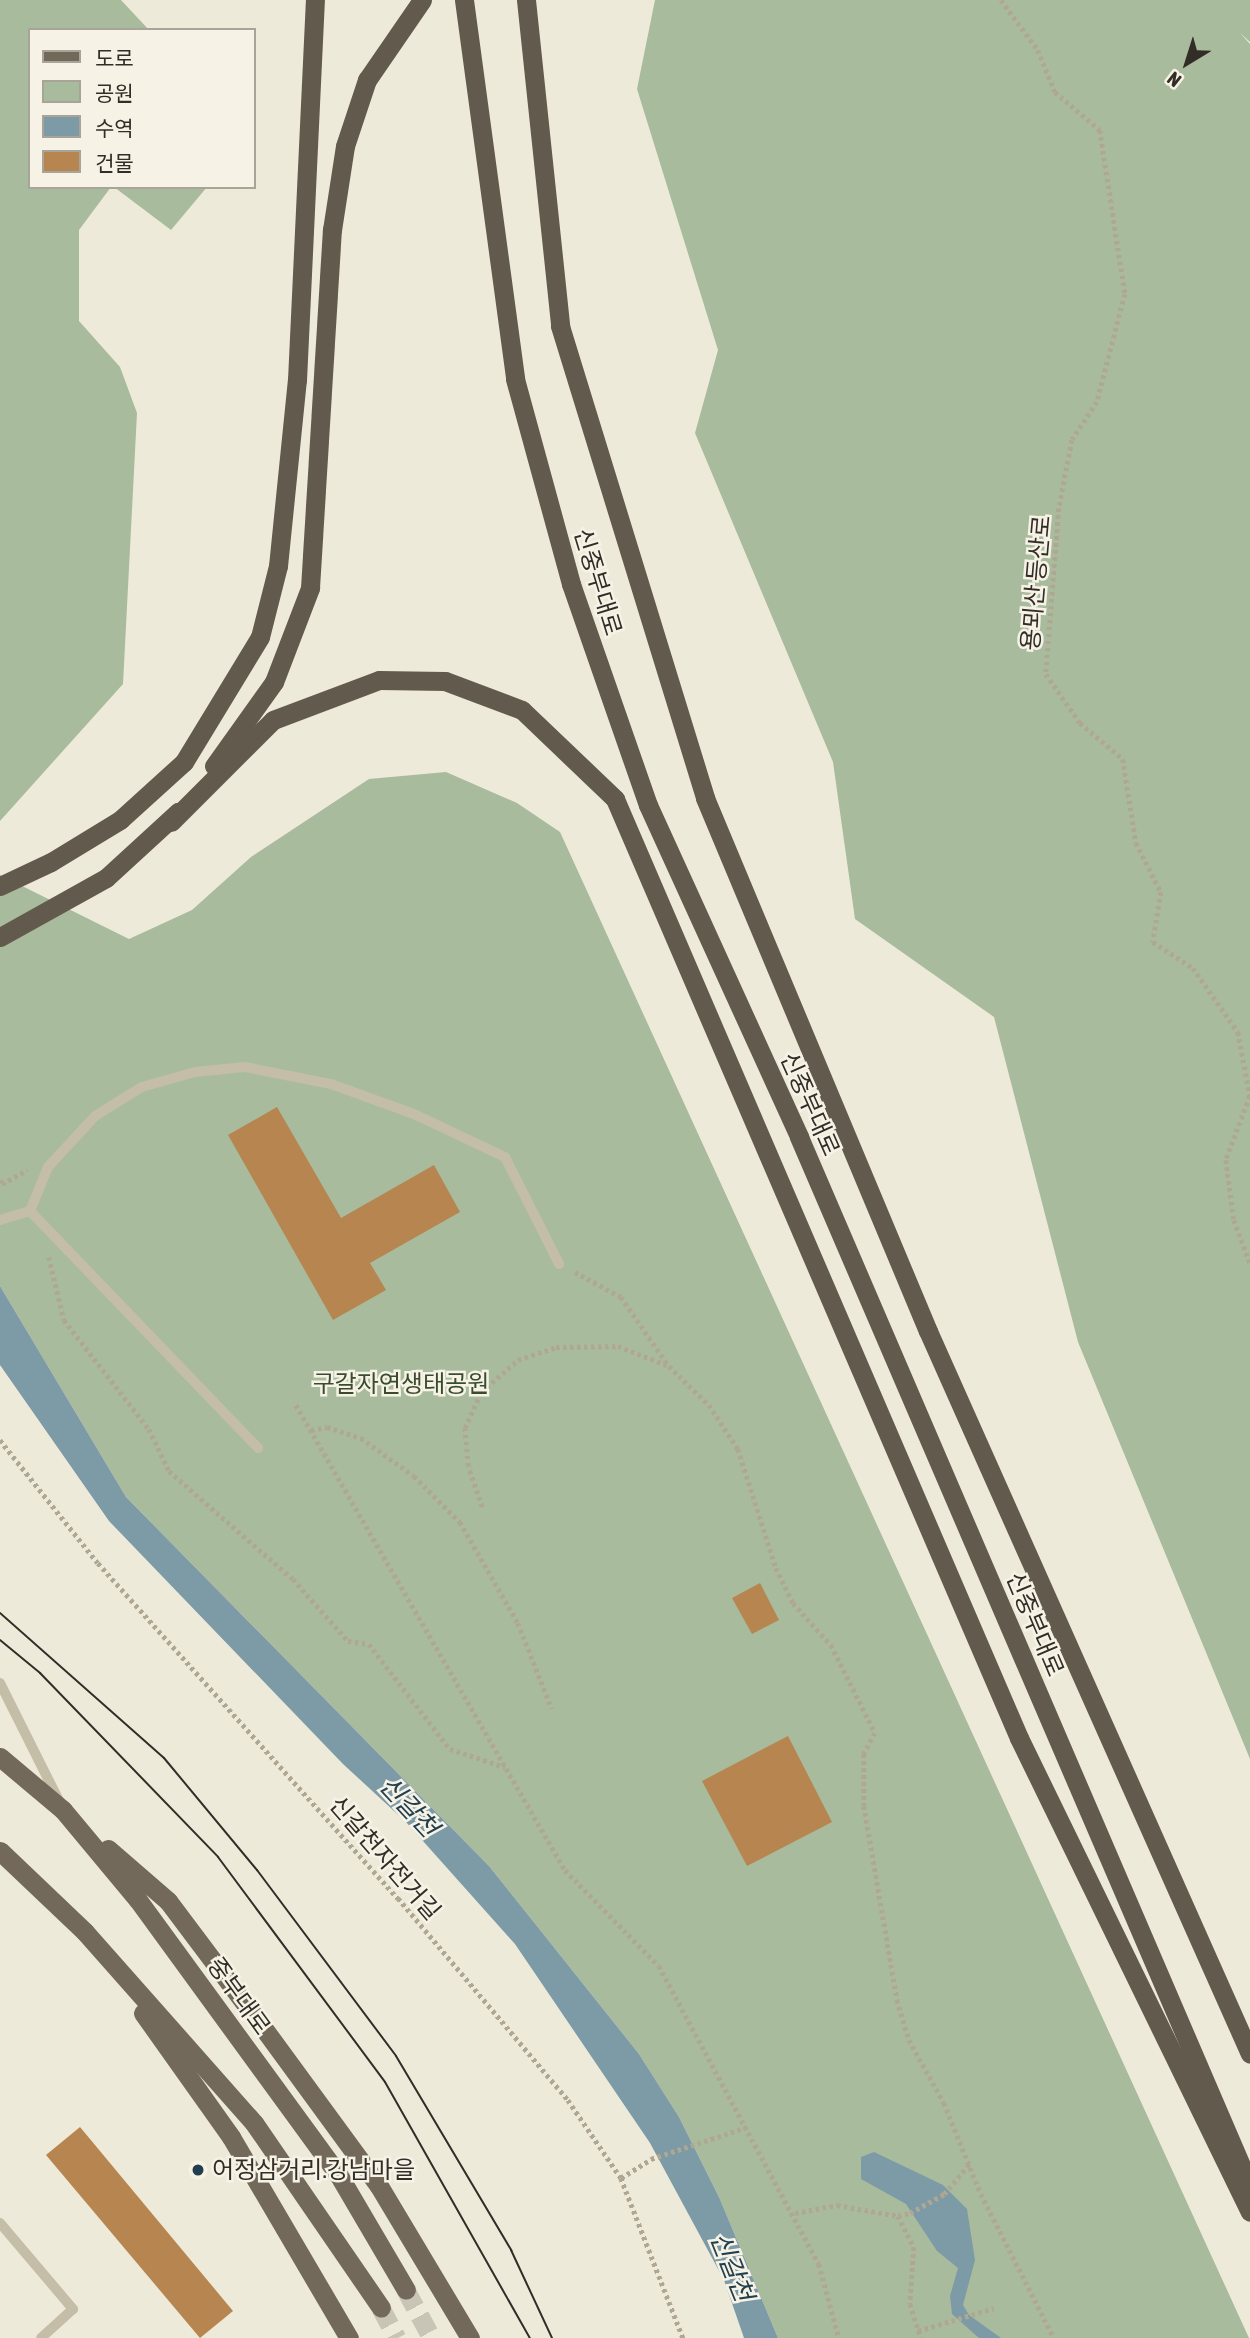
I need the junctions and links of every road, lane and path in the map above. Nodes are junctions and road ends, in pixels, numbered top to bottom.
1 (316, 0) edge
2 (422, 0) edge
3 (464, 0) edge
4 (526, 0) edge
5 (1001, 0) edge
6 (171, 822) junction
7 (0, 886) edge
8 (0, 937) edge
9 (27, 1170) dead end
10 (0, 1180) edge
11 (30, 1211) junction
12 (0, 1220) edge
13 (48, 1250) dead end
14 (1250, 1263) edge
15 (559, 1264) joint
16 (669, 1366) junction
17 (296, 1405) dead end
18 (312, 1430) junction
19 (0, 1440) edge
20 (258, 1448) dead end
21 (482, 1507) dead end
22 (0, 1682) edge
23 (552, 1709) dead end
24 (0, 1757) edge
25 (505, 1768) junction
26 (63, 1810) junction
27 (0, 1852) edge
28 (85, 1933) junction
29 (1250, 2054) edge
30 (747, 2127) junction
31 (971, 2161) junction
32 (621, 2178) junction
33 (1250, 2186) edge
34 (1250, 2212) edge
35 (795, 2213) junction
36 (898, 2216) junction
37 (0, 2223) edge
38 (406, 2290) tunnel mouth
39 (382, 2308) tunnel mouth
40 (995, 2308) dead end
41 (918, 2331) junction
42 (41, 2338) edge
43 (349, 2338) edge
44 (470, 2338) edge
45 (683, 2338) edge
46 (839, 2338) edge
47 (921, 2338) edge
48 (1054, 2338) edge

1 - 7 highway
2 - 6 highway
3 - 33 highway, 신중부대로
4 - 29 highway, 신중부대로
5 - 14 path, 용뫼산 등산로
6 - 8 highway
6 - 34 highway
9 - 10 path
11 - 12 lane
11 - 15 lane
11 - 20 lane
13 - 25 path
15 - 16 path
16 - 21 path
16 - 31 path
17 - 18 path
18 - 23 path
18 - 25 path
19 - 32 path, 신갈천자전거길
22 - 26 lane
24 - 26 main road, 중부대로
25 - 30 path
26 - 38 main road, 중부대로
26 - 44 main road
27 - 28 main road
28 - 39 main road
28 - 43 main road
30 - 32 path
30 - 35 path
31 - 36 path
31 - 48 path
32 - 45 path, 신갈천자전거길
35 - 36 path
35 - 46 path
36 - 41 path
37 - 42 lane
40 - 41 path
41 - 47 path

